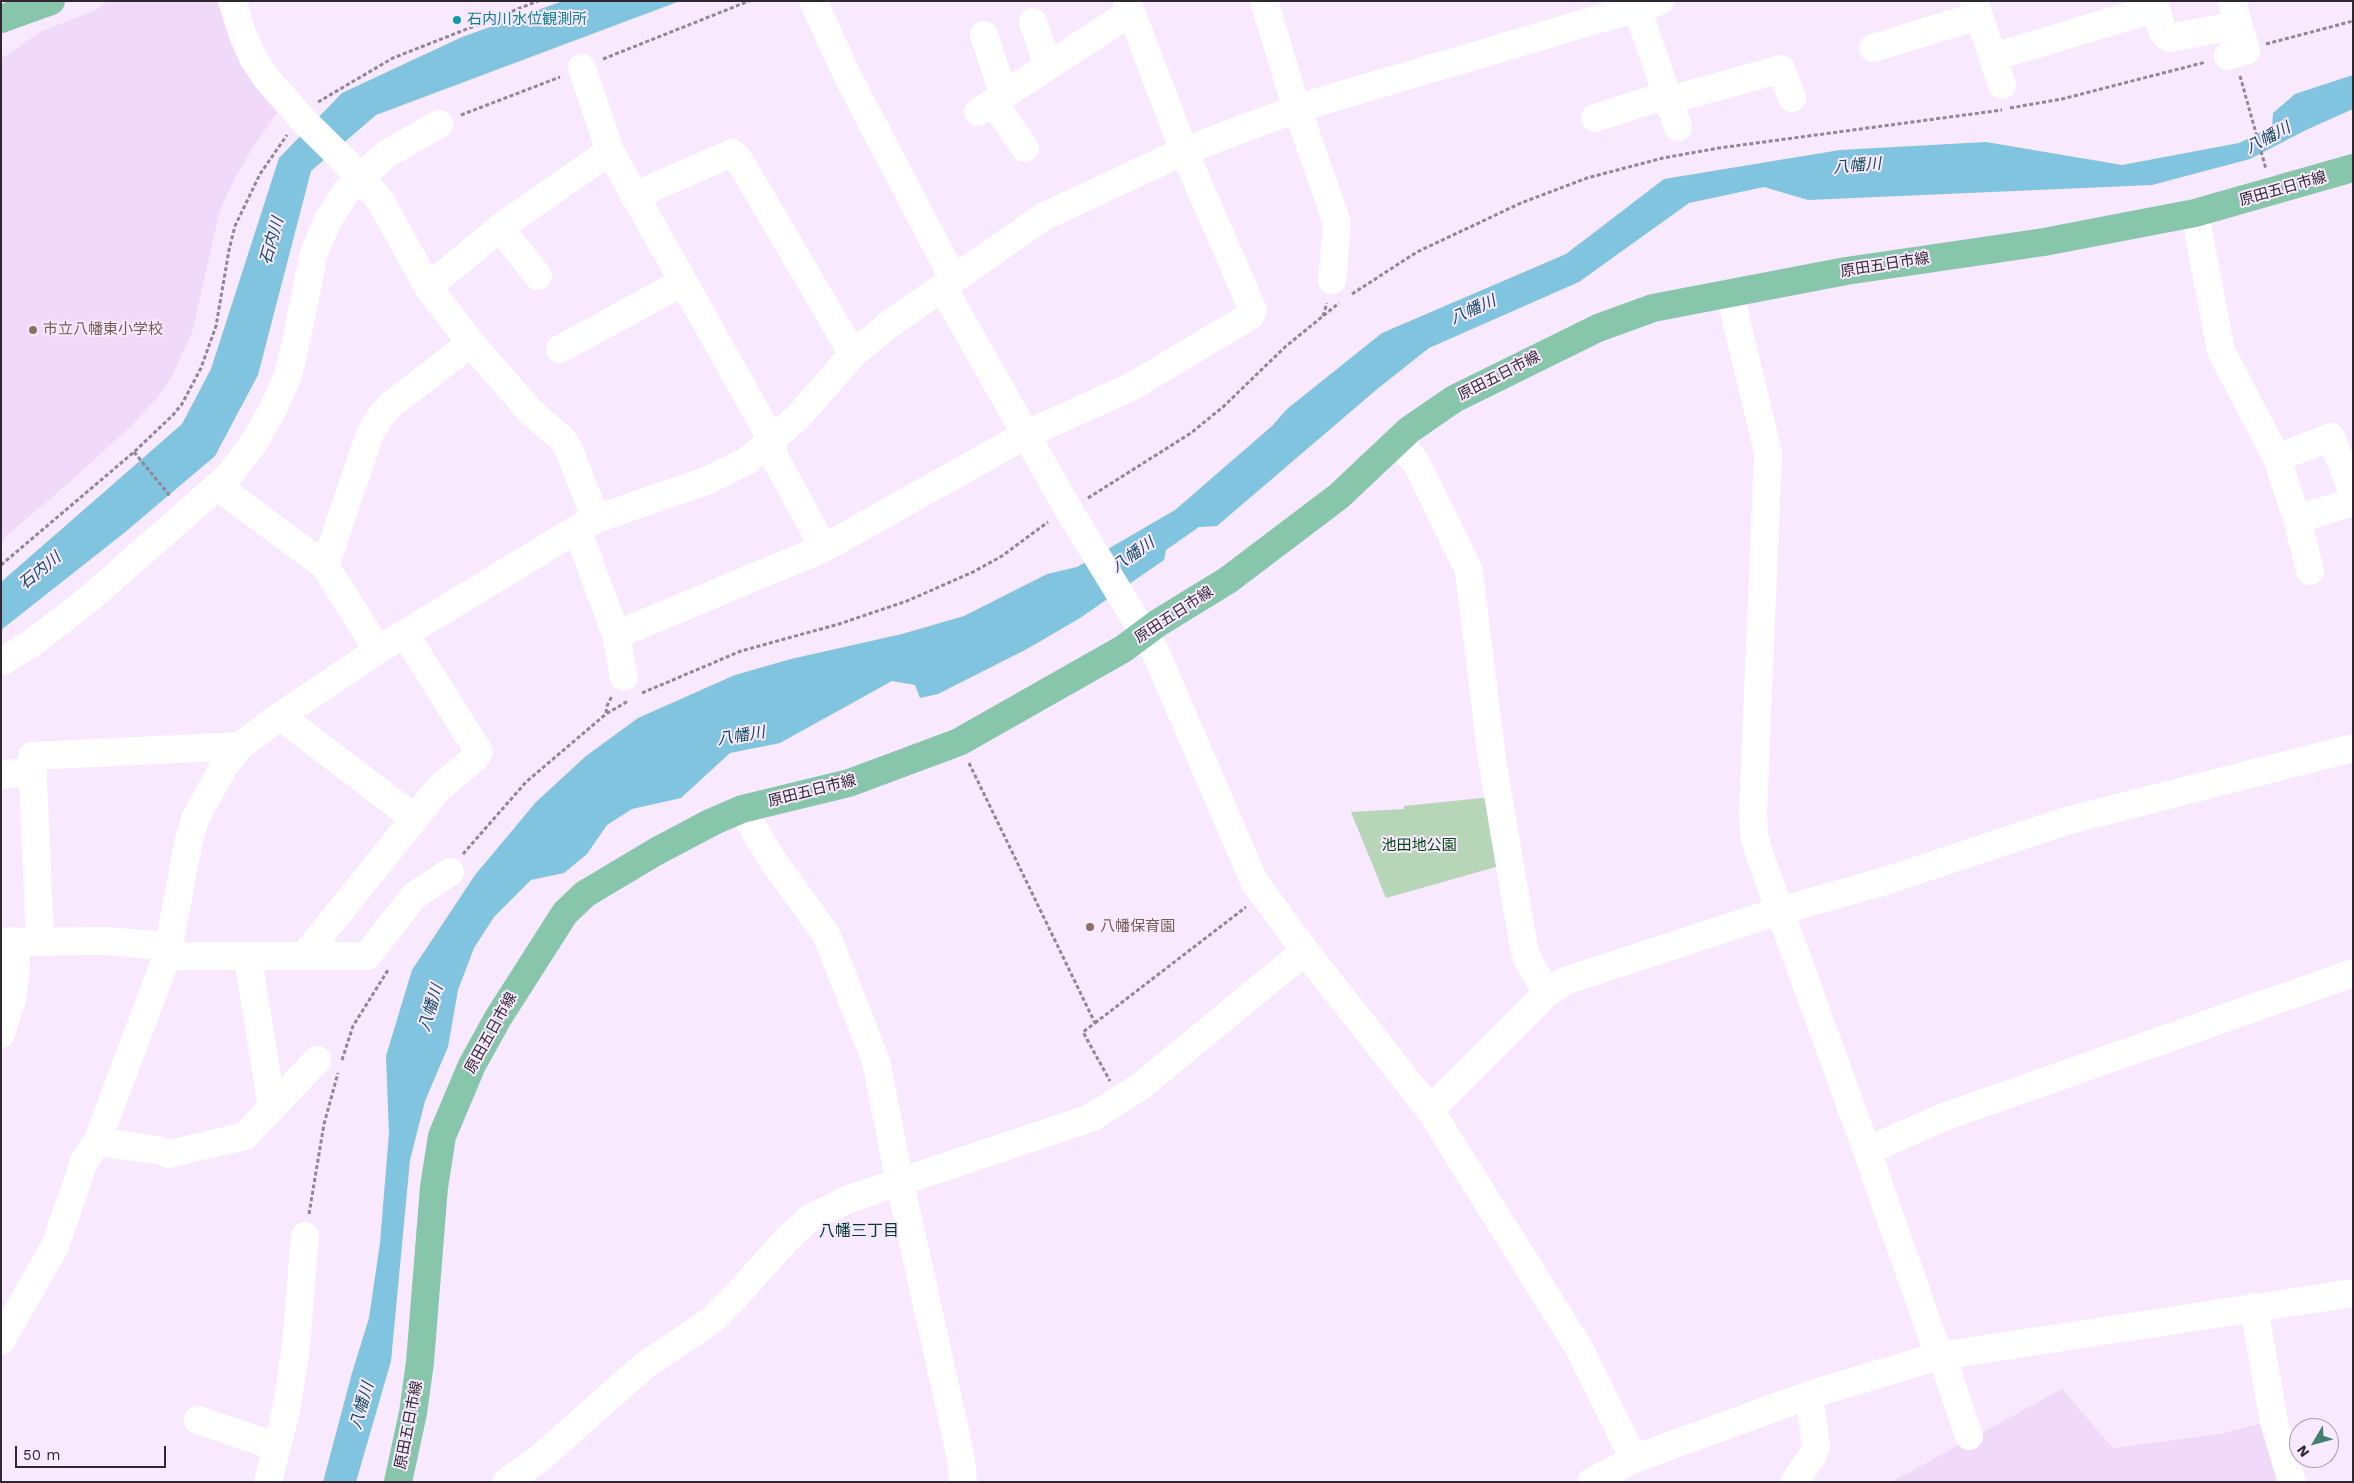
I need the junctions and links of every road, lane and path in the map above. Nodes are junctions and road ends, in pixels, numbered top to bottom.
1 (50, 1) edge
2 (232, 1) edge
3 (538, 1) edge
4 (813, 1) edge
5 (1264, 1) edge
6 (1639, 5) edge
7 (1129, 7) edge
8 (1976, 9) edge
9 (1, 19) edge
10 (2353, 21) edge
11 (1033, 22) dead end
12 (984, 36) dead end
13 (2236, 41) edge
14 (1873, 48) dead end
15 (1993, 57) junction
16 (1048, 66) junction
17 (582, 68) dead end
18 (2002, 85) dead end
19 (1668, 98) junction
20 (1792, 98) dead end
21 (992, 103) junction
22 (1298, 108) junction
23 (1594, 118) dead end
24 (302, 119) junction
25 (439, 124) dead end
26 (1678, 127) dead end
27 (1024, 148) dead end
28 (610, 151) junction
29 (1184, 151) junction
30 (2353, 168) edge
31 (358, 174) junction
32 (2269, 176) dead end
33 (634, 196) junction
34 (2195, 213) junction
35 (500, 228) junction
36 (538, 276) dead end
37 (683, 282) junction
38 (428, 287) junction
39 (944, 288) junction
40 (1341, 293) junction
41 (1730, 294) junction
42 (471, 343) junction
43 (560, 349) dead end
44 (853, 354) junction
45 (1027, 434) junction
46 (772, 440) junction
47 (1398, 441) junction
48 (134, 452) junction
49 (2277, 458) junction
50 (217, 486) junction
51 (2353, 493) edge
52 (174, 502) dead end
53 (2353, 502) edge
54 (1070, 510) junction
55 (2297, 519) junction
56 (587, 524) junction
57 (824, 548) junction
58 (1, 565) edge
59 (325, 566) junction
60 (2310, 572) dead end
61 (1142, 629) junction
62 (405, 634) junction
63 (616, 635) junction
64 (378, 650) junction
65 (1, 662) edge
66 (630, 691) junction
67 (280, 716) junction
68 (959, 742) junction
69 (240, 746) junction
70 (2353, 748) edge
71 (32, 771) junction
72 (1, 775) edge
73 (742, 809) junction
74 (414, 818) junction
75 (450, 872) joint
76 (1263, 895) junction
77 (1779, 911) junction
78 (19, 941) edge
79 (168, 951) junction
80 (1305, 951) junction
81 (304, 956) junction
82 (248, 958) junction
83 (392, 964) dead end
84 (2353, 973) edge
85 (1547, 993) junction
86 (1094, 1023) junction
87 (1, 1034) edge
88 (332, 1064) junction
89 (1120, 1099) junction
90 (272, 1108) junction
91 (1430, 1110) junction
92 (97, 1142) junction
93 (1867, 1151) junction
94 (900, 1183) junction
95 (305, 1236) joint
96 (2353, 1293) edge
97 (2254, 1307) junction
98 (1, 1341) edge
99 (1940, 1356) junction
100 (1809, 1395) junction
101 (198, 1420) dead end
102 (1970, 1436) dead end
103 (277, 1447) junction
104 (1634, 1459) junction
105 (268, 1482) edge
106 (398, 1482) edge
107 (506, 1482) edge
108 (962, 1482) edge
109 (1591, 1482) edge
110 (1794, 1482) edge
111 (2292, 1482) edge

1 - 9 main road
2 - 24 street
3 - 24 path
4 - 39 street
5 - 22 street
6 - 19 street
6 - 22 street
7 - 16 street
7 - 29 street
8 - 14 street
8 - 15 street
10 - 13 path
11 - 16 street
12 - 21 street
13 - 15 street
13 - 32 path
13 - 40 path
15 - 18 street
16 - 21 street
17 - 28 street
19 - 20 street
19 - 23 street
19 - 26 street
21 - 27 street
22 - 29 street
22 - 40 street
24 - 31 street
24 - 48 path
25 - 31 street
28 - 33 street
28 - 35 street
29 - 39 street
29 - 45 street
30 - 34 main road, 原田五日市線
31 - 38 street
31 - 50 street
33 - 37 street
33 - 44 street
34 - 41 main road, 原田五日市線
34 - 49 street
35 - 36 street
35 - 38 street
37 - 43 street
37 - 46 street
38 - 42 street
39 - 44 street
39 - 45 street
40 - 54 path
41 - 47 main road, 原田五日市線
41 - 77 street
42 - 56 street
42 - 59 street
44 - 46 street
45 - 54 street
45 - 57 street
46 - 56 street
46 - 57 street
47 - 61 main road, 原田五日市線
47 - 85 street
48 - 52 path
48 - 58 path
49 - 51 street
49 - 55 street
50 - 59 street
50 - 65 street
53 - 55 street
54 - 61 street
54 - 66 path
55 - 60 street
56 - 62 street
56 - 63 street
57 - 63 street
59 - 64 street
61 - 68 main road, 原田五日市線
61 - 76 street
62 - 64 street
62 - 74 street
63 - 66 street
64 - 67 street
66 - 75 path
67 - 69 street
67 - 74 street
68 - 73 main road, 原田五日市線
68 - 86 path
69 - 71 street
69 - 79 street
70 - 77 street
71 - 72 street
71 - 78 street
73 - 94 street
73 - 106 main road, 原田五日市線
74 - 81 street
75 - 81 street
76 - 80 street
76 - 86 path
77 - 85 street
77 - 93 street
78 - 79 street
78 - 87 street
79 - 82 street
79 - 92 street
80 - 89 street
80 - 91 street
81 - 82 street
82 - 90 street
83 - 88 path
84 - 93 street
85 - 91 street
86 - 89 path
88 - 90 street
88 - 95 path
89 - 94 street
90 - 92 street
91 - 104 street
92 - 98 street
93 - 99 street
94 - 107 street
94 - 108 street
95 - 103 street
96 - 97 street
97 - 99 street
97 - 111 street
99 - 100 street
99 - 102 street
100 - 104 street
100 - 110 street
101 - 103 street
103 - 105 street
104 - 109 street

